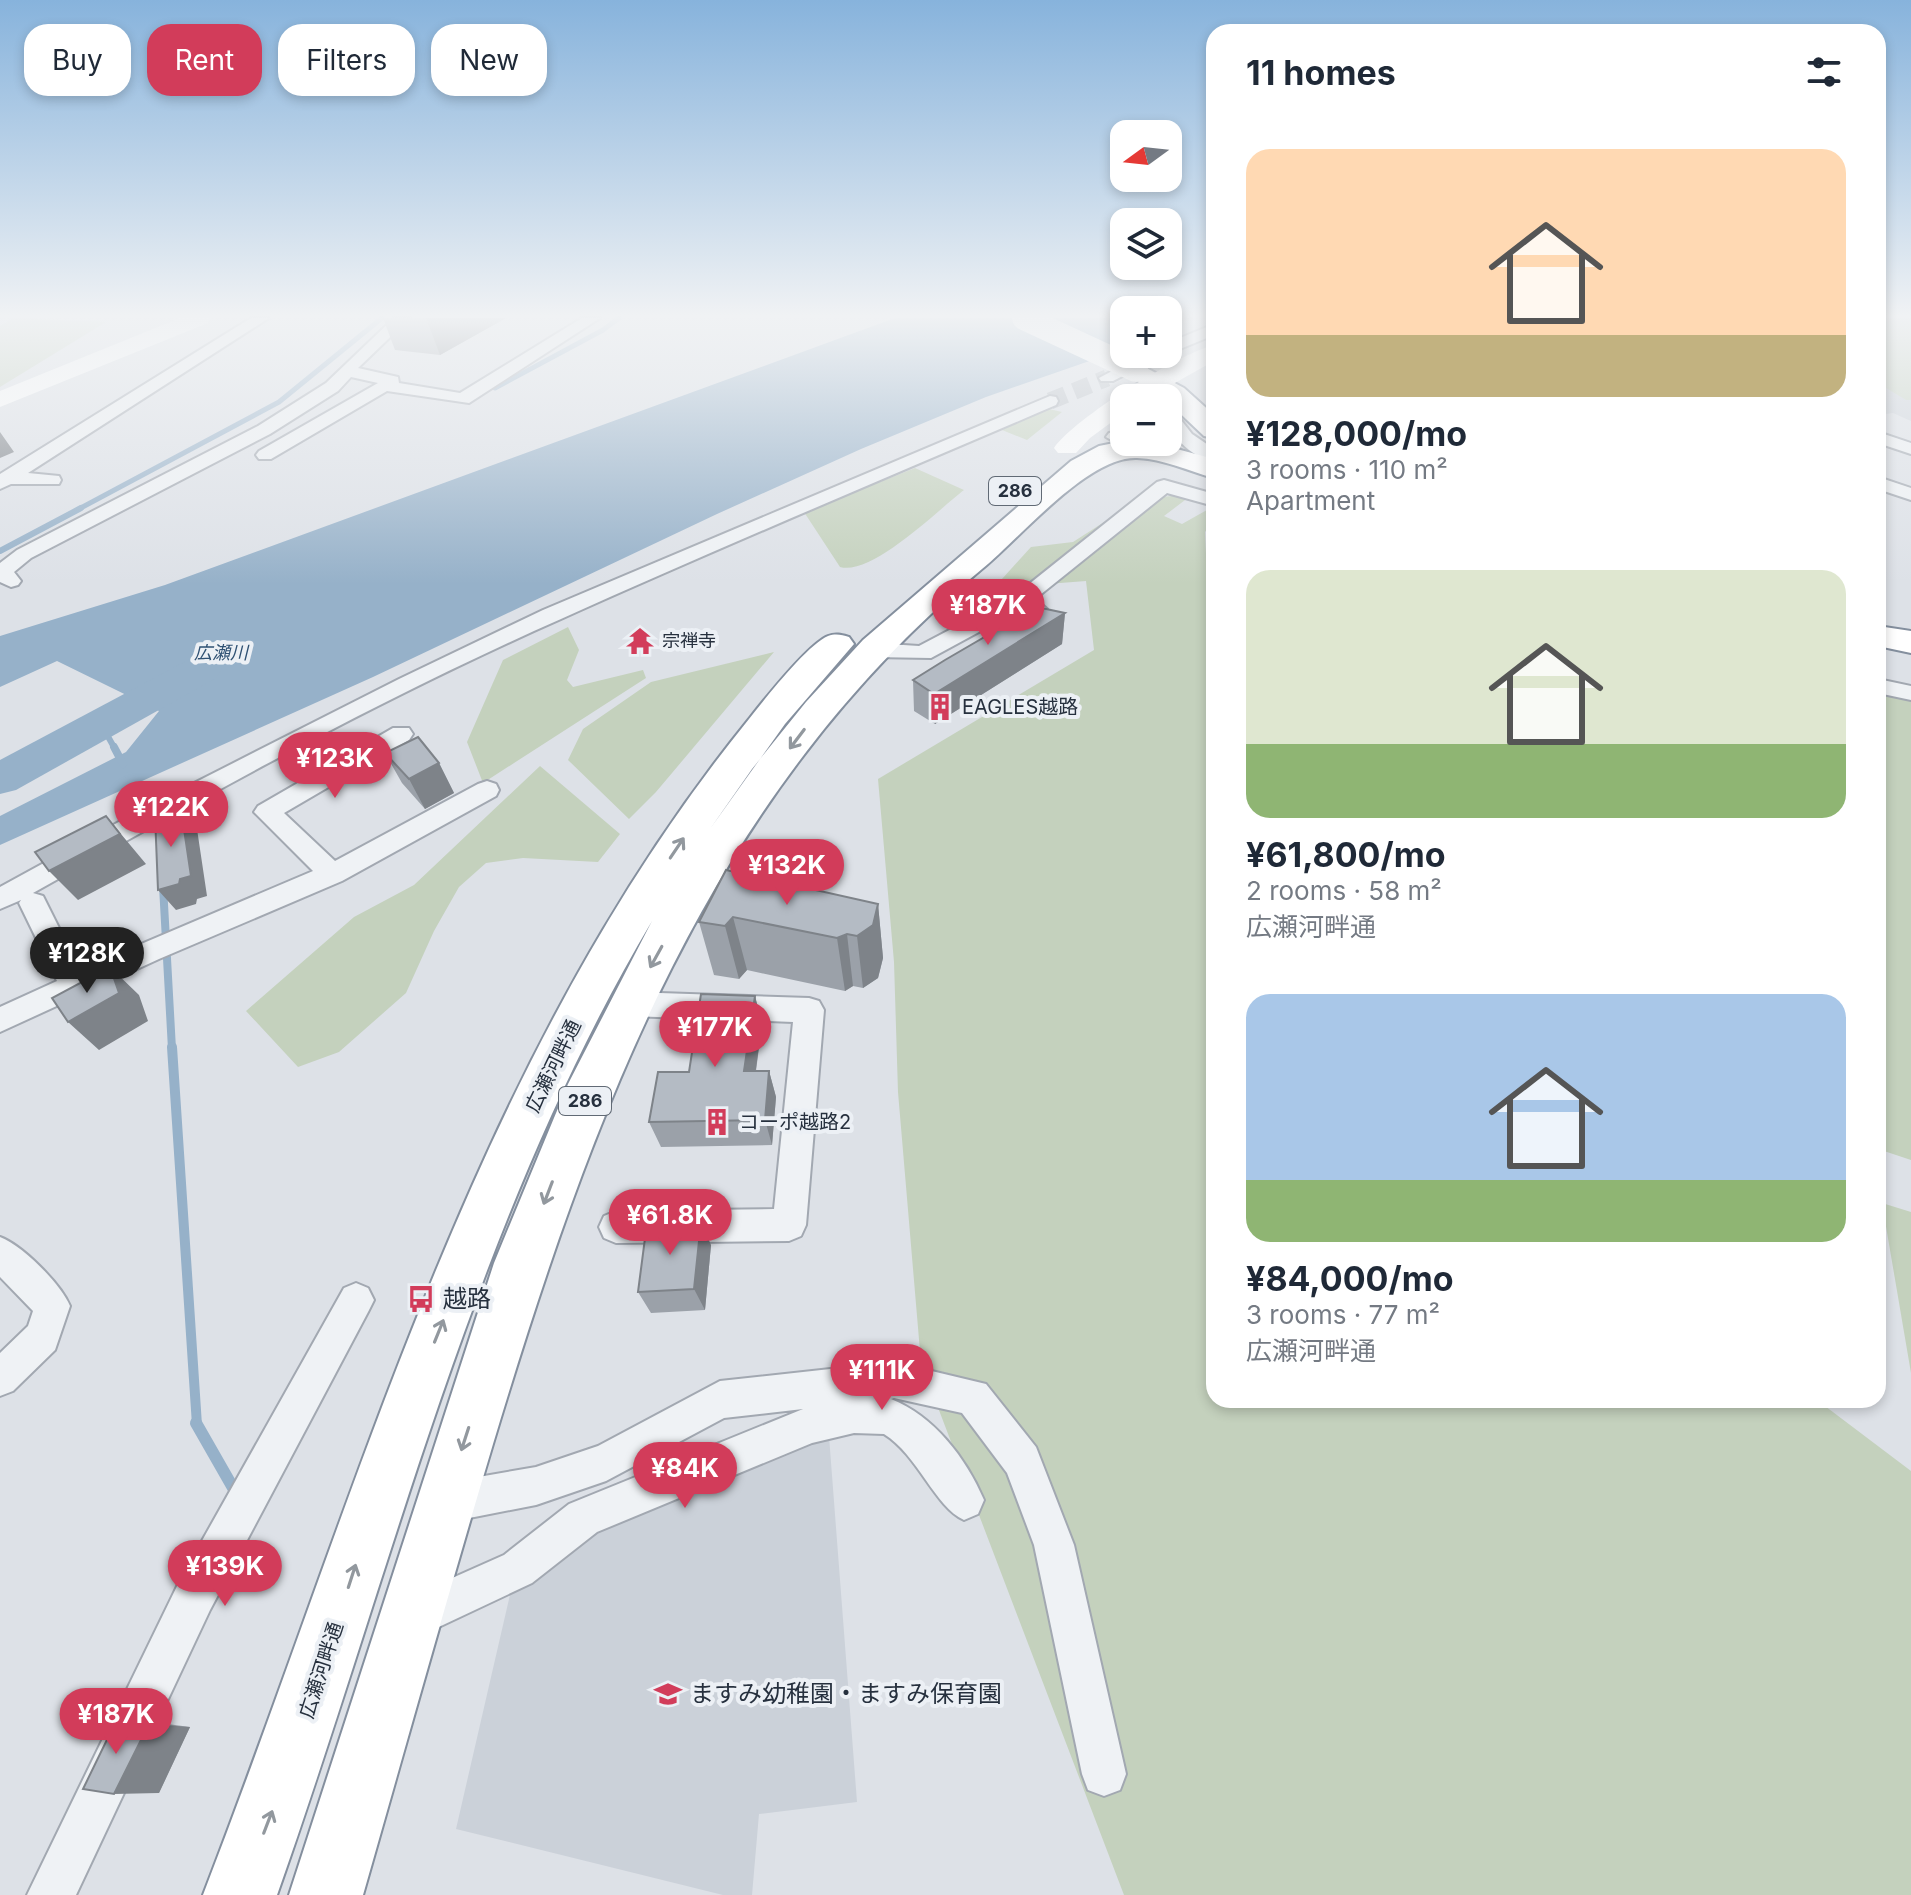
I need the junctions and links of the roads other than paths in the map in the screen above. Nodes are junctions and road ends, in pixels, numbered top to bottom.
1 (120, 406) edge
2 (301, 406) edge
3 (349, 406) edge
4 (1037, 406) tunnel mouth
5 (1110, 420) edge
6 (1182, 420) edge
7 (1886, 440) edge
8 (1109, 441) edge
9 (1206, 448) edge
10 (1911, 449) edge
11 (265, 455) dead end
12 (1206, 466) edge
13 (3, 479) edge
14 (52, 480) dead end
15 (1886, 486) edge
16 (1911, 494) edge
17 (1206, 498) edge
18 (11, 581) dead end
19 (1021, 600) junction
20 (1886, 637) edge
21 (1911, 642) edge
22 (872, 650) junction
23 (1886, 660) edge
24 (1911, 665) edge
25 (936, 670) edge
26 (1886, 688) edge
27 (1911, 693) edge
28 (401, 734) dead end
29 (487, 790) dead end
30 (333, 874) junction
31 (0, 899) edge
32 (33, 903) dead end
33 (74, 986) junction
34 (630, 1004) junction
35 (0, 1020) edge
36 (616, 1227) dead end
37 (0, 1253) edge
38 (356, 1300) dead end
39 (0, 1378) edge
40 (964, 1500) dead end
41 (444, 1503) junction
42 (410, 1618) junction
43 (1104, 1774) dead end
44 (51, 1895) edge
45 (240, 1895) edge
46 (326, 1895) edge

1 - 13 street
2 - 18 street
3 - 11 street
4 - 31 street
5 - 8 street, 広瀬河畔通
6 - 9 street
7 - 10 street
8 - 12 highway
8 - 22 highway, 広瀬河畔通 / 286
45 -> 8 highway, 広瀬河畔通 / 286
13 - 14 street
15 - 16 street
17 - 19 street
19 - 22 street
19 - 25 street
20 - 21 highway
22 -> 34 highway, 広瀬河畔通 / 286
23 - 24 highway
26 - 27 street
28 - 30 street
29 - 30 street
30 - 33 street
32 - 33 street
33 - 35 street
34 - 36 street
34 -> 41 highway, 広瀬河畔通 / 286
37 - 39 street
38 - 44 street
40 - 42 street
41 - 42 highway, 広瀬河畔通 / 286
41 - 43 street
42 - 46 highway, 広瀬河畔通 / 286

